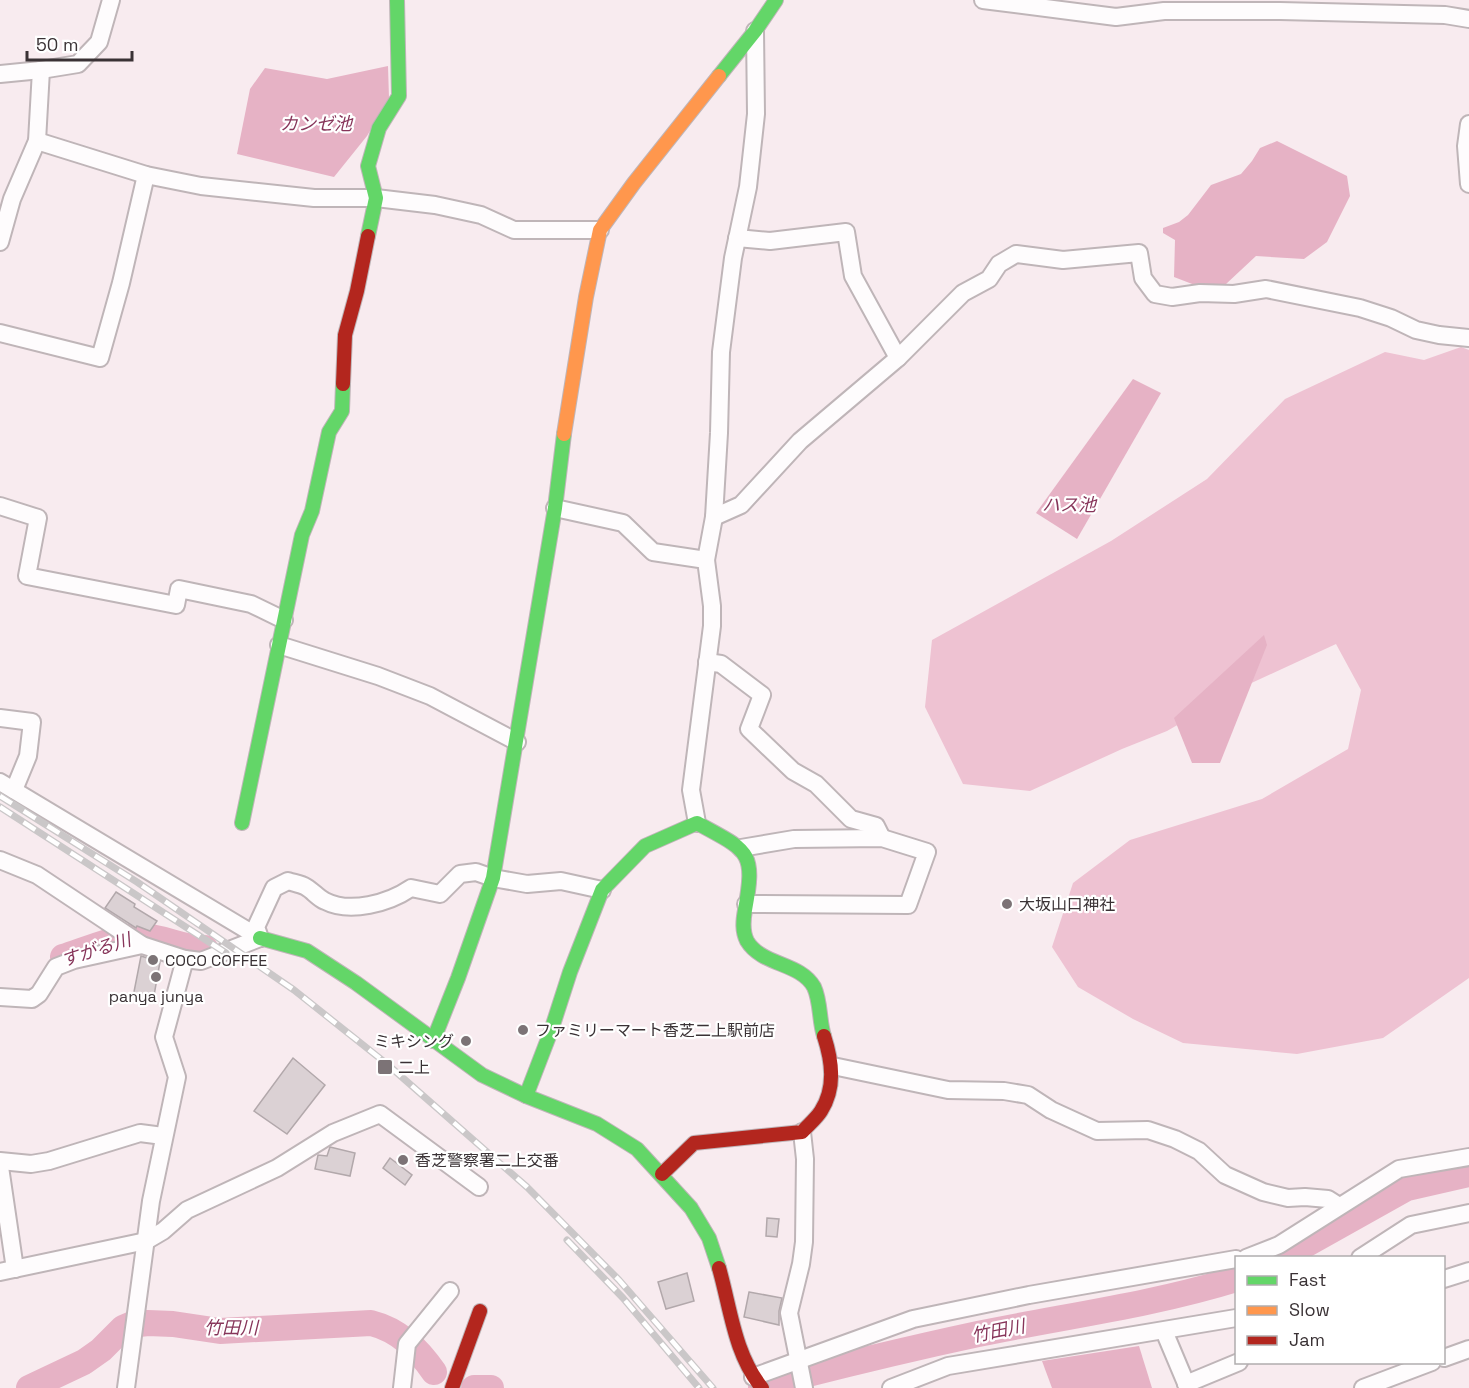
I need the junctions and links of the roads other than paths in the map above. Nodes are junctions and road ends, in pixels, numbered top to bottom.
1 (111, 0) edge
2 (398, 0) edge
3 (776, 0) edge
4 (983, 0) edge
5 (1008, 1) edge
6 (1469, 19) edge
7 (755, 31) junction
8 (41, 70) junction
9 (0, 74) edge
10 (1469, 124) edge
11 (37, 141) junction
12 (146, 175) junction
13 (1469, 184) edge
14 (376, 198) junction
15 (600, 231) junction
16 (737, 238) junction
17 (0, 242) edge
18 (0, 333) edge
19 (1469, 338) edge
20 (898, 358) junction
21 (0, 506) edge
22 (555, 508) junction
23 (714, 517) junction
24 (706, 560) junction
25 (284, 620) junction
26 (279, 645) junction
27 (707, 662) junction
28 (0, 718) edge
29 (517, 742) junction
30 (7, 786) edge
31 (242, 823) dead end
32 (697, 823) junction
33 (882, 838) junction
34 (741, 848) junction
35 (0, 860) edge
36 (493, 878) junction
37 (602, 890) junction
38 (746, 904) junction
39 (260, 938) junction
40 (133, 939) junction
41 (185, 959) junction
42 (0, 997) edge
43 (434, 1041) junction
44 (833, 1065) junction
45 (526, 1096) junction
46 (802, 1132) junction
47 (163, 1136) junction
48 (1469, 1157) edge
49 (0, 1161) edge
50 (0, 1167) edge
51 (662, 1174) junction
52 (479, 1187) dead end
53 (1339, 1206) junction
54 (1469, 1213) edge
55 (146, 1241) junction
56 (1249, 1256) edge
57 (1362, 1256) edge
58 (1235, 1259) edge
59 (8, 1270) edge
60 (1469, 1271) edge
61 (1445, 1278) edge
62 (450, 1291) dead end
63 (480, 1311) dead end
64 (1235, 1318) edge
65 (1164, 1331) junction
66 (1469, 1349) edge
67 (1445, 1357) edge
68 (798, 1361) junction
69 (1235, 1364) edge
70 (1427, 1364) edge
71 (758, 1382) edge
72 (1187, 1386) edge
73 (126, 1388) edge
74 (402, 1388) edge
75 (452, 1388) edge
76 (804, 1388) edge
77 (891, 1388) edge
78 (1363, 1388) edge

1 - 8 street
2 - 14 street
3 - 7 street
4 - 5 street
5 - 6 street
7 - 15 street
7 - 16 street
8 - 9 street
8 - 11 street
10 - 13 street
11 - 12 street
11 - 17 street
12 - 14 street
12 - 18 street
14 - 15 street
14 - 25 street
15 - 22 street
16 - 20 street
16 - 23 street
19 - 20 street
20 - 23 street
21 - 25 street
22 - 24 street
22 - 29 street
23 - 24 street
24 - 27 street
25 - 26 street
26 - 29 street
26 - 31 street
27 - 32 street
27 - 33 street
28 - 30 street
29 - 36 street
30 - 39 street
32 - 34 street
32 - 37 street
33 - 34 street
33 - 38 street
34 - 38 street
35 - 40 street
36 - 37 street
36 - 39 street
36 - 43 street
37 - 45 street
38 - 44 street
39 - 41 street
39 - 43 street
40 - 41 street
40 - 42 street
41 - 47 street
43 - 45 street
44 - 46 street
44 - 53 street
45 - 51 street
46 - 51 street
46 - 68 street
47 - 49 street
47 - 55 street
48 - 53 street
50 - 59 street
51 - 71 street
52 - 55 street
53 - 56 street
54 - 57 street
55 - 59 street
55 - 73 street
58 - 68 street
60 - 61 street
62 - 74 street
63 - 75 street
64 - 65 street
65 - 72 street
65 - 77 street
66 - 67 street
68 - 71 street
68 - 76 street
69 - 72 street
70 - 78 street

